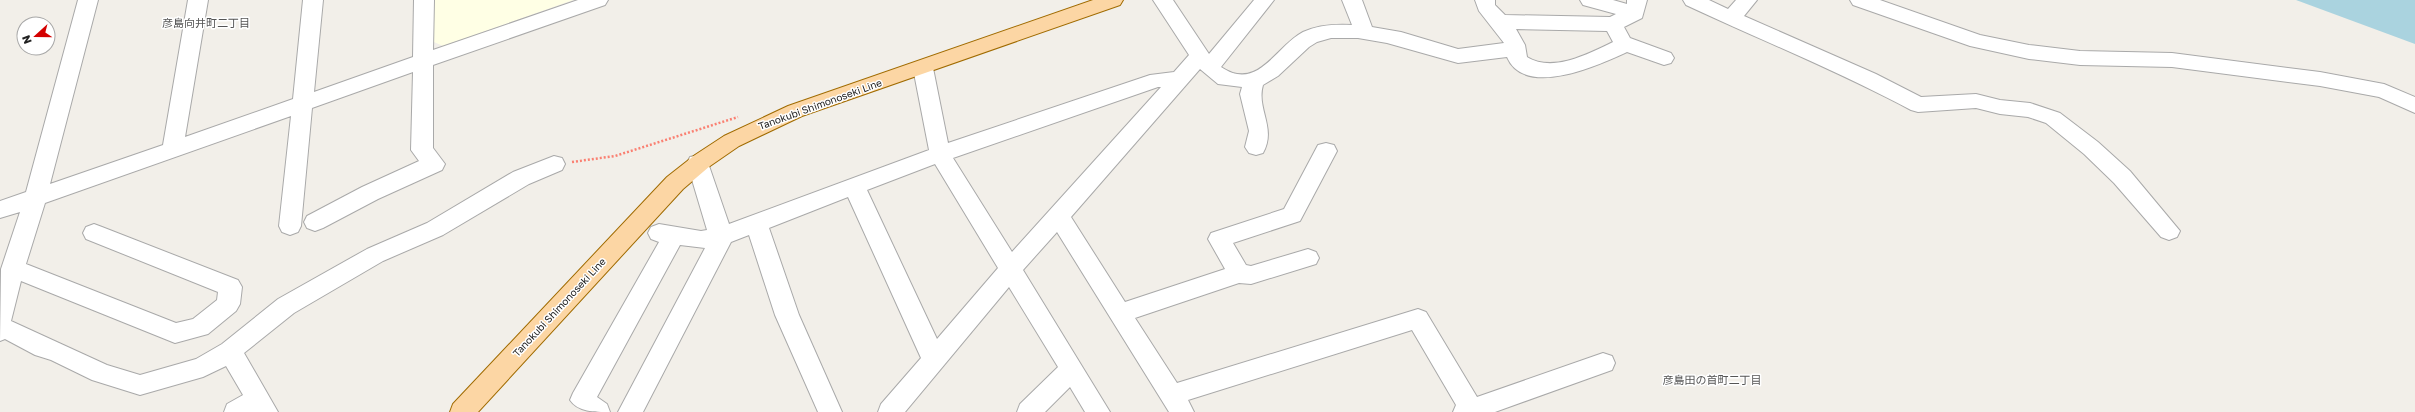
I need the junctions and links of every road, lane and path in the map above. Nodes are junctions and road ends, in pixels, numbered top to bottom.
1 (88, 0) edge
2 (198, 0) edge
3 (313, 0) edge
4 (424, 0) edge
5 (598, 0) edge
6 (1113, 0) edge
7 (1163, 0) edge
8 (1264, 0) edge
9 (1352, 0) edge
10 (1486, 0) edge
11 (1590, 0) edge
12 (1693, 0) edge
13 (1747, 0) edge
14 (1849, 0) edge
15 (1858, 0) edge
16 (1636, 6) edge
17 (1731, 18) junction
18 (1500, 22) junction
19 (1613, 24) junction
20 (1365, 34) junction
21 (1627, 44) junction
22 (1515, 51) junction
23 (1664, 58) dead end
24 (422, 61) junction
25 (923, 68) junction
26 (1180, 78) junction
27 (1254, 81) junction
28 (303, 104) junction
29 (2415, 106) edge
30 (763, 124) junction
31 (1256, 147) dead end
32 (172, 151) junction
33 (1326, 151) dead end
34 (940, 154) junction
35 (698, 163) junction
36 (554, 164) joint
37 (854, 186) junction
38 (36, 197) junction
39 (0, 210) edge
40 (1058, 215) junction
41 (315, 222) dead end
42 (756, 223) junction
43 (290, 226) dead end
44 (2169, 231) dead end
45 (94, 233) dead end
46 (720, 236) junction
47 (1308, 258) dead end
48 (12, 269) junction
49 (1010, 270) junction
50 (1239, 274) junction
51 (1120, 313) junction
52 (0, 319) edge
53 (0, 331) edge
54 (230, 351) junction
55 (935, 361) junction
56 (1603, 363) dead end
57 (1072, 369) junction
58 (1177, 404) edge
59 (262, 406) edge
60 (1468, 411) edge
61 (236, 412) edge
62 (462, 412) edge
63 (598, 412) edge
64 (630, 412) edge
65 (830, 412) edge
66 (890, 412) edge
67 (1029, 412) edge
68 (1098, 412) edge

1 - 38 street
2 - 32 street
3 - 28 street
4 - 24 street
5 - 24 street
6 - 25 main road, Tanokubi Shimonoseki Line
7 - 26 street
8 - 27 street
9 - 20 street
10 - 18 street
11 - 16 street
12 - 17 street
13 - 17 street
14 - 15 street
15 - 29 street
16 - 19 street
17 - 44 street
18 - 19 street
18 - 22 street
19 - 21 street
20 - 22 street
20 - 27 street
21 - 22 street
21 - 23 street
24 - 28 street
24 - 41 street
25 - 30 main road, Tanokubi Shimonoseki Line
25 - 34 street
26 - 34 street
26 - 40 street
27 - 31 street
28 - 32 street
28 - 43 street
30 - 35 main road, Tanokubi Shimonoseki Line
30 - 36 path
32 - 38 street
33 - 50 street
34 - 37 street
34 - 49 street
35 - 46 street
35 - 62 main road, Tanokubi Shimonoseki Line
36 - 54 street
37 - 42 street
37 - 55 street
38 - 39 street
38 - 48 street
40 - 49 street
40 - 51 street
42 - 46 street
42 - 65 street
45 - 48 street
46 - 63 street
46 - 64 street
47 - 50 street
48 - 52 street
49 - 55 street
49 - 57 street
50 - 51 street
51 - 58 street
53 - 54 street
54 - 59 street
55 - 66 street
56 - 60 street
57 - 67 street
57 - 68 street
58 - 60 street
59 - 61 street

